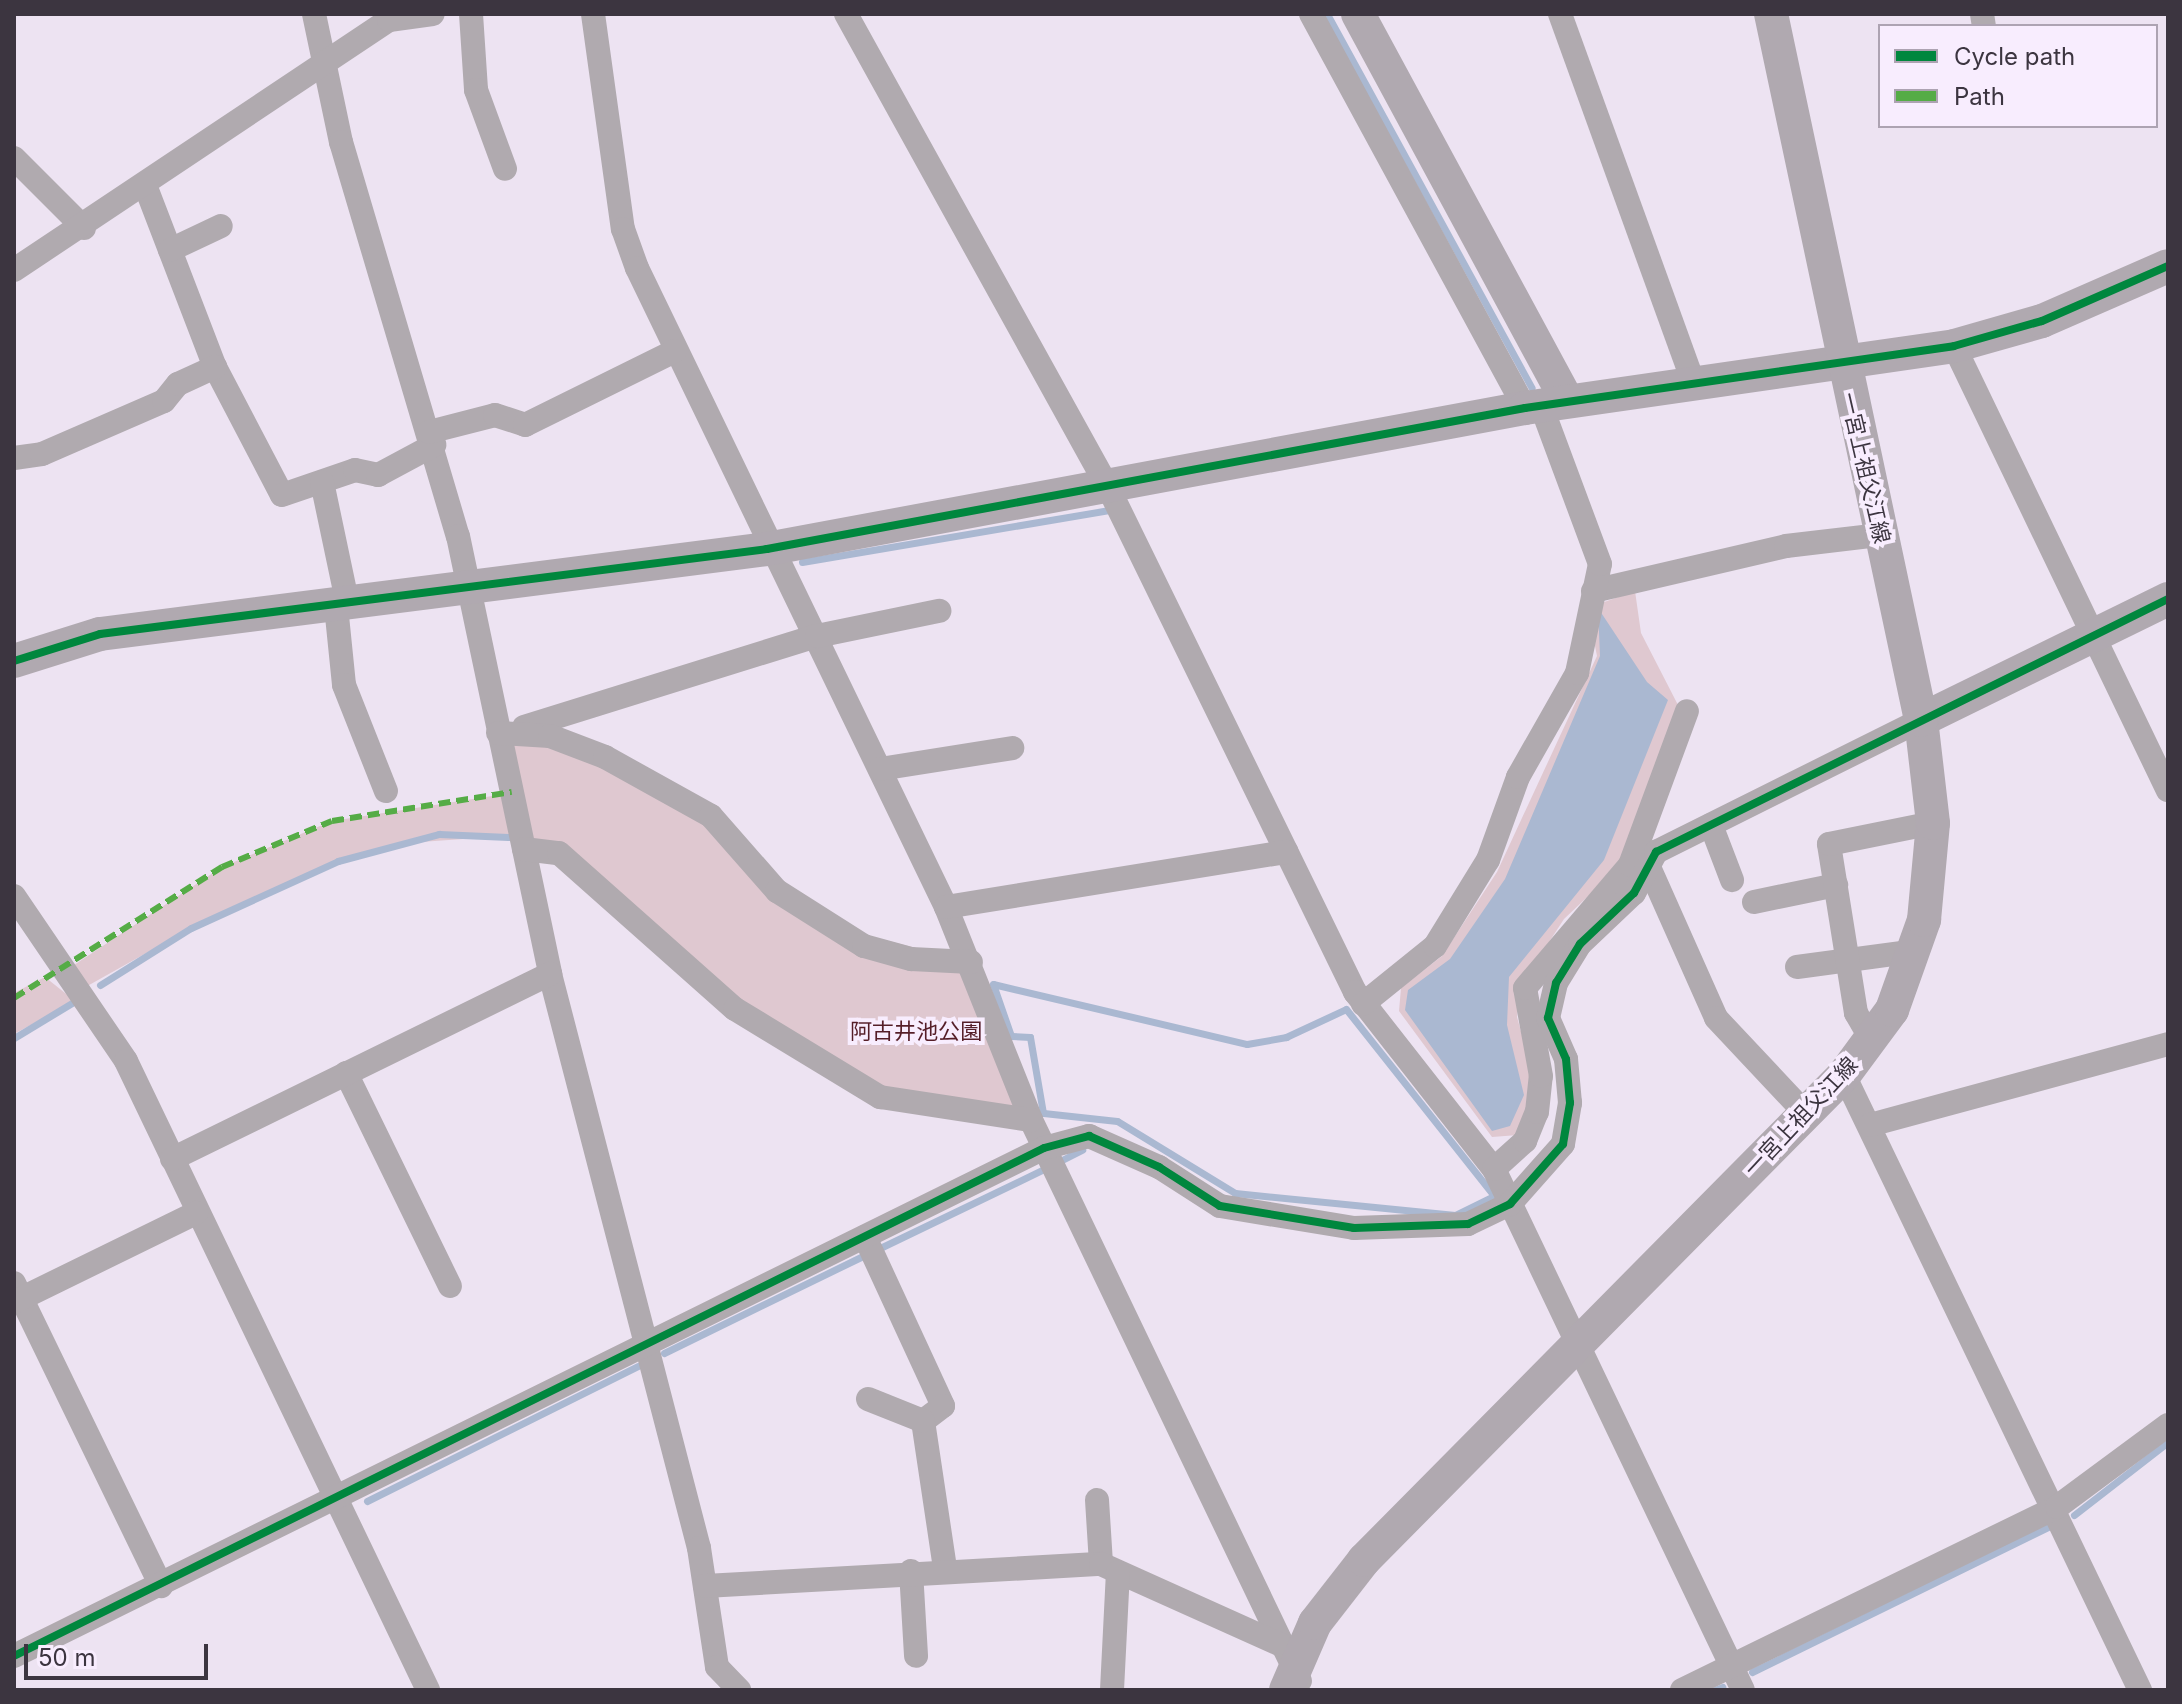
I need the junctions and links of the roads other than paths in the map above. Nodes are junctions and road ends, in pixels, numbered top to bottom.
1 (314, 14) edge
2 (433, 14) edge
3 (471, 14) edge
4 (593, 14) edge
5 (846, 14) edge
6 (1311, 14) edge
7 (1358, 14) edge
8 (1560, 14) edge
9 (1771, 14) edge
10 (369, 22) edge
11 (326, 64) junction
12 (14, 158) edge
13 (505, 169) dead end
14 (145, 185) junction
15 (221, 226) dead end
16 (84, 228) junction
17 (170, 250) junction
18 (2168, 266) edge
19 (14, 270) edge
20 (1954, 346) junction
21 (675, 351) junction
22 (1841, 358) junction
23 (215, 367) junction
24 (1693, 381) junction
25 (1544, 405) junction
26 (432, 439) junction
27 (14, 458) edge
28 (322, 482) junction
29 (1110, 491) junction
30 (1880, 535) junction
31 (767, 549) junction
32 (469, 591) junction
33 (1593, 591) junction
34 (2168, 599) edge
35 (342, 606) junction
36 (939, 611) dead end
37 (817, 636) junction
38 (2090, 637) junction
39 (14, 661) edge
40 (1687, 711) dead end
41 (1921, 720) junction
42 (498, 733) junction
43 (1012, 748) dead end
44 (880, 769) junction
45 (2168, 790) edge
46 (386, 791) dead end
47 (1933, 823) junction
48 (1711, 825) junction
49 (524, 849) junction
50 (1287, 852) junction
51 (1644, 855) junction
52 (1732, 880) dead end
53 (1836, 885) junction
54 (14, 896) edge
55 (1754, 902) dead end
56 (946, 907) junction
57 (1915, 951) junction
58 (1847, 955) junction
59 (971, 962) junction
60 (1797, 967) dead end
61 (550, 974) junction
62 (1363, 1004) junction
63 (1871, 1039) junction
64 (2168, 1044) edge
65 (346, 1073) junction
66 (1844, 1075) junction
67 (1806, 1114) junction
68 (1031, 1120) junction
69 (1870, 1125) junction
70 (1044, 1148) junction
71 (172, 1159) junction
72 (1494, 1169) junction
73 (1510, 1204) junction
74 (196, 1213) junction
75 (865, 1237) junction
76 (450, 1286) dead end
77 (17, 1294) edge
78 (650, 1340) junction
79 (1580, 1346) junction
80 (868, 1399) dead end
81 (923, 1421) junction
82 (2168, 1425) edge
83 (1097, 1500) dead end
84 (336, 1502) junction
85 (2057, 1507) junction
86 (945, 1568) junction
87 (1109, 1568) junction
88 (911, 1571) junction
89 (161, 1586) junction
90 (705, 1586) junction
91 (14, 1656) edge
92 (916, 1656) dead end
93 (1732, 1666) junction
94 (1291, 1673) edge
95 (428, 1690) edge
96 (739, 1690) edge
97 (1112, 1690) edge
98 (1682, 1690) edge
99 (1743, 1690) edge
100 (2140, 1690) edge

1 - 11 street
2 - 10 street
3 - 13 street
4 - 21 street
5 - 29 street
6 - 25 street
7 - 25 street
8 - 24 street
9 - 22 street, 一宮上祖父江線
10 - 11 street
11 - 14 street
11 - 26 street
12 - 16 street
14 - 16 street
14 - 17 street
15 - 17 street
16 - 19 street
17 - 23 street
18 - 20 street
20 - 22 street
20 - 38 street
21 - 26 street
21 - 31 street
22 - 24 street
22 - 30 street, 一宮上祖父江線
23 - 27 street
23 - 28 street
24 - 25 street
25 - 29 street
25 - 33 street
26 - 28 street
26 - 32 street
28 - 35 street
29 - 31 street
29 - 50 street
30 - 33 street
30 - 41 street, 一宮上祖父江線
31 - 32 street
31 - 37 street
32 - 35 street
32 - 42 street
33 - 62 street
34 - 38 street
35 - 39 street
35 - 46 street
36 - 37 street
37 - 42 street
37 - 44 street
38 - 41 street
38 - 45 street
40 - 51 street
41 - 47 street, 一宮上祖父江線
41 - 48 street
42 - 49 street
42 - 59 street
43 - 44 street
44 - 56 street
47 - 53 street
47 - 57 street, 一宮上祖父江線
48 - 51 street
48 - 52 street
49 - 61 street
49 - 68 street
50 - 56 street
50 - 62 street
51 - 67 street
51 - 72 street
51 - 73 street
53 - 55 street
53 - 58 street
54 - 71 street
56 - 59 street
57 - 58 street
57 - 63 street, 一宮上祖父江線
58 - 60 street
58 - 63 street
59 - 68 street
61 - 65 street
61 - 78 street
62 - 72 street
63 - 66 street, 一宮上祖父江線
64 - 69 street
65 - 71 street
65 - 76 street
66 - 67 street, 一宮上祖父江線
66 - 69 street
67 - 79 street, 一宮上祖父江線
68 - 70 street
69 - 85 street
70 - 73 street
70 - 75 street
70 - 94 street
71 - 74 street
72 - 73 street
73 - 79 street
74 - 77 street
74 - 84 street
75 - 78 street
75 - 81 street
77 - 89 street
78 - 84 street
78 - 90 street
79 - 93 street
79 - 94 street, 一宮上祖父江線
80 - 81 street
81 - 86 street
82 - 85 street
83 - 87 street
84 - 89 street
84 - 95 street
85 - 93 street
85 - 100 street
86 - 87 street
86 - 88 street
87 - 94 street
87 - 97 street
88 - 90 street
88 - 92 street
89 - 91 street
90 - 96 street
93 - 98 street
93 - 99 street

